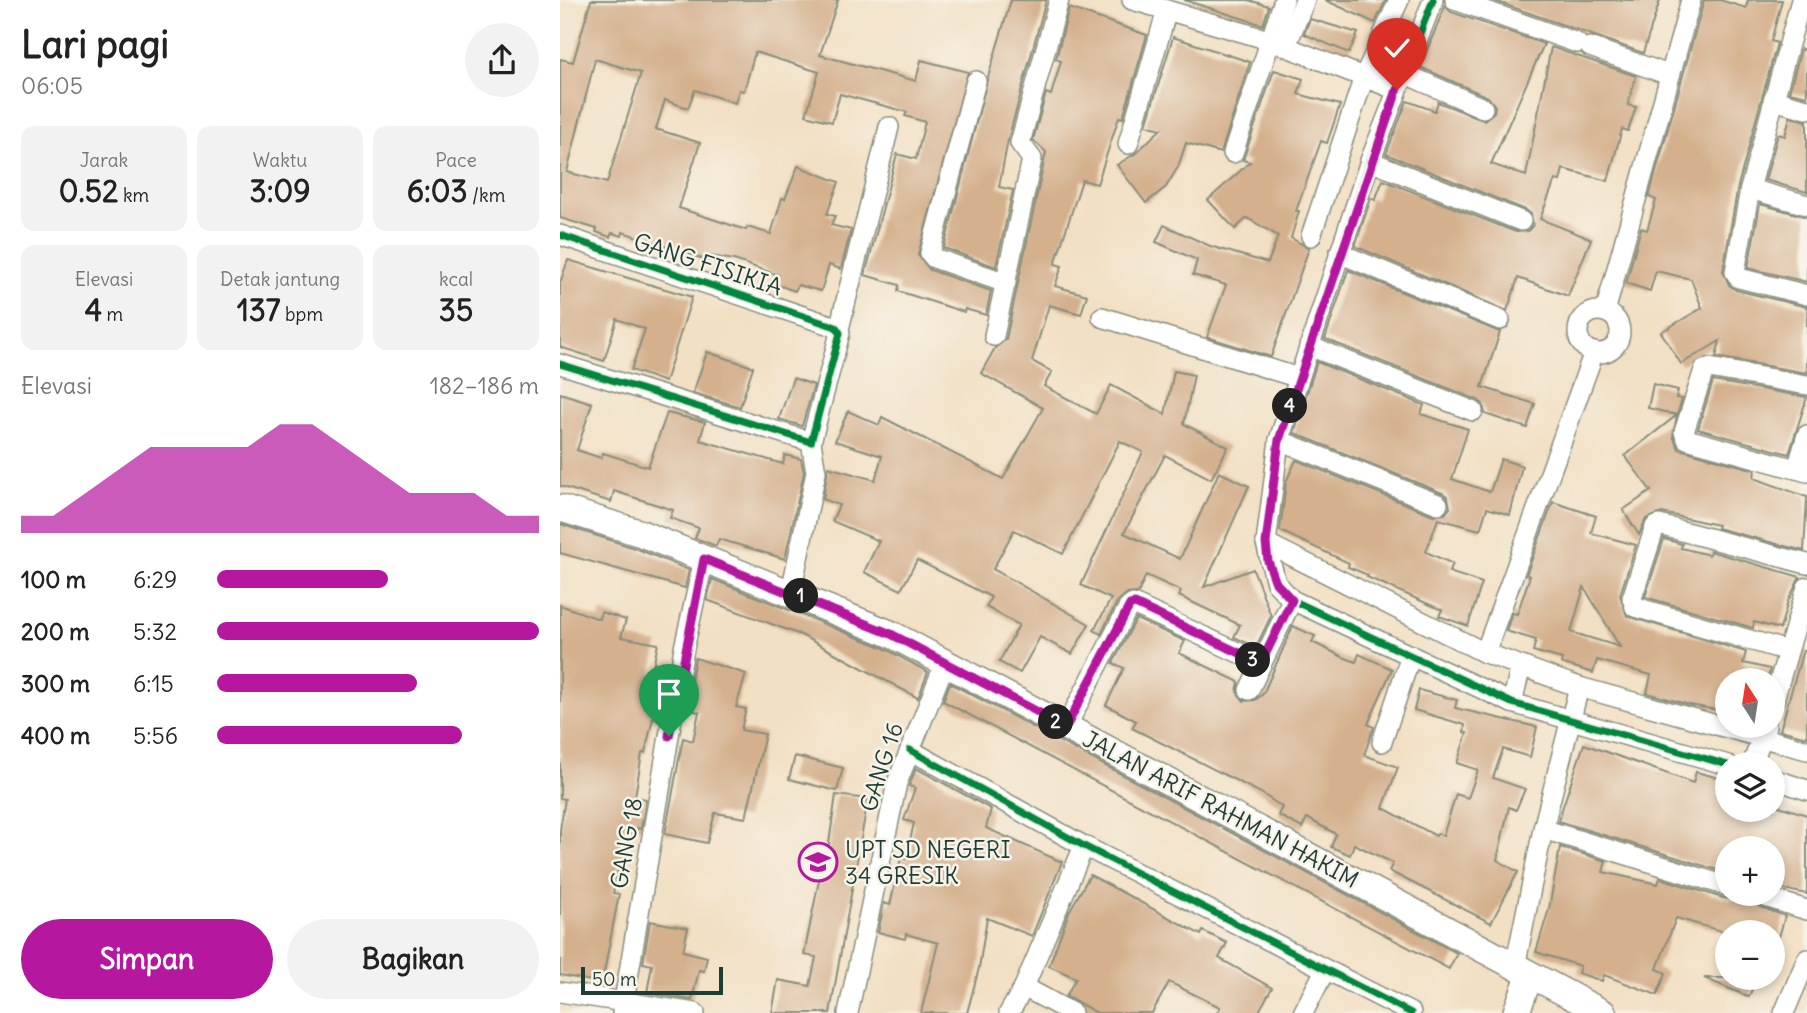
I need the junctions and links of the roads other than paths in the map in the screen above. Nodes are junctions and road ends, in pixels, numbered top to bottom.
1 (1059, 0) edge
2 (1132, 0) edge
3 (1284, 0) edge
4 (1305, 0) edge
5 (1399, 0) edge
6 (1433, 0) edge
7 (1455, 0) edge
8 (1691, 0) edge
9 (1167, 10) junction
10 (1801, 13) edge
11 (1277, 43) junction
12 (1669, 75) junction
13 (1364, 77) junction
14 (976, 81) dead end
15 (1400, 82) junction
16 (1773, 100) junction
17 (1483, 108) dead end
18 (1807, 108) edge
19 (889, 127) dead end
20 (1128, 144) dead end
21 (1233, 153) dead end
22 (1370, 162) junction
23 (1750, 189) junction
24 (1807, 205) edge
25 (1521, 221) dead end
26 (560, 235) edge
27 (1311, 236) dead end
28 (1339, 253) junction
29 (1006, 283) junction
30 (1807, 295) edge
31 (1605, 312) junction
32 (1102, 317) dead end
33 (1500, 320) dead end
34 (839, 331) junction
35 (994, 336) dead end
36 (1309, 346) junction
37 (1594, 352) junction
38 (560, 364) edge
39 (1299, 378) junction
40 (1807, 385) edge
41 (1473, 411) dead end
42 (1807, 435) edge
43 (1279, 440) junction
44 (811, 442) junction
45 (1802, 471) edge
46 (1438, 504) dead end
47 (560, 508) edge
48 (1266, 543) junction
49 (704, 559) junction
50 (1807, 564) edge
51 (1807, 587) edge
52 (791, 592) junction
53 (1292, 600) junction
54 (1462, 642) junction
55 (1788, 651) junction
56 (1485, 653) junction
57 (1411, 655) junction
58 (945, 663) junction
59 (1261, 663) junction
60 (1521, 666) junction
61 (1783, 668) edge
62 (1451, 673) junction
63 (1579, 687) junction
64 (1249, 690) dead end
65 (1513, 703) junction
66 (1715, 719) edge
67 (1569, 720) junction
68 (1066, 727) junction
69 (1780, 738) edge
70 (1382, 741) dead end
71 (910, 750) junction
72 (1807, 750) edge
73 (1715, 761) edge
74 (1785, 783) edge
75 (1807, 790) edge
76 (1544, 829) junction
77 (1084, 846) junction
78 (1715, 882) edge
79 (1785, 904) edge
80 (1807, 911) edge
81 (1807, 959) edge
82 (1325, 970) junction
83 (1523, 971) junction
84 (1024, 988) junction
85 (560, 992) edge
86 (623, 1006) edge
87 (695, 1013) edge
88 (848, 1013) edge
89 (1009, 1013) edge
90 (1072, 1013) edge
91 (1303, 1013) edge
92 (1411, 1013) edge
93 (1516, 1013) edge
94 (1603, 1013) edge
95 (1784, 1013) edge

1 - 29 street
2 - 9 street
3 - 11 street
4 - 11 street
5 - 13 street
6 - 15 street
7 - 12 street
8 - 12 street
9 - 11 street
9 - 20 street
10 - 16 street
11 - 13 street
11 - 21 street
12 - 31 street
13 - 15 street
13 - 27 street
14 - 29 street
15 - 17 street
15 - 22 street
16 - 18 street
16 - 23 street
19 - 34 street
22 - 25 street
22 - 28 street
23 - 24 street
23 - 30 street
26 - 34 street, GANG FISIKIA
28 - 33 street
28 - 36 street
29 - 35 street
31 - 37 street
31 - 37 street
32 - 39 street
34 - 44 street
36 - 39 street
36 - 41 street
37 - 56 street
38 - 44 street
39 - 43 street
40 - 45 street
42 - 45 street
43 - 46 street
43 - 48 street
44 - 52 street
47 - 49 main road, JALAN ARIF RAHMAN HAKIM
48 - 53 street
48 - 54 street
49 - 52 main road, JALAN ARIF RAHMAN HAKIM
49 - 86 street, GANG 18
50 - 55 street
51 - 55 street
52 - 58 main road, JALAN ARIF RAHMAN HAKIM
53 - 57 street
53 - 59 street
54 - 56 street
54 - 62 street
55 - 61 street
56 - 60 street
57 - 62 street
57 - 70 street
58 - 68 main road, JALAN ARIF RAHMAN HAKIM
58 - 71 street, GANG 16
59 - 64 street
59 - 68 street
60 - 63 street
60 - 65 street
62 - 65 street
63 - 66 street
63 - 67 street
65 - 67 street
67 - 73 street
67 - 76 street
68 - 83 main road, JALAN ARIF RAHMAN HAKIM
69 - 72 street
71 - 77 street
71 - 88 street, GANG 16
74 - 75 street
76 - 78 street
76 - 83 street
77 - 82 street
77 - 84 street
79 - 80 street
81 - 95 street
82 - 91 street
82 - 92 street
83 - 93 main road
83 - 94 main road, JALAN ARIF RAHMAN HAKIM
84 - 89 street
84 - 90 street
85 - 86 street
86 - 87 street

